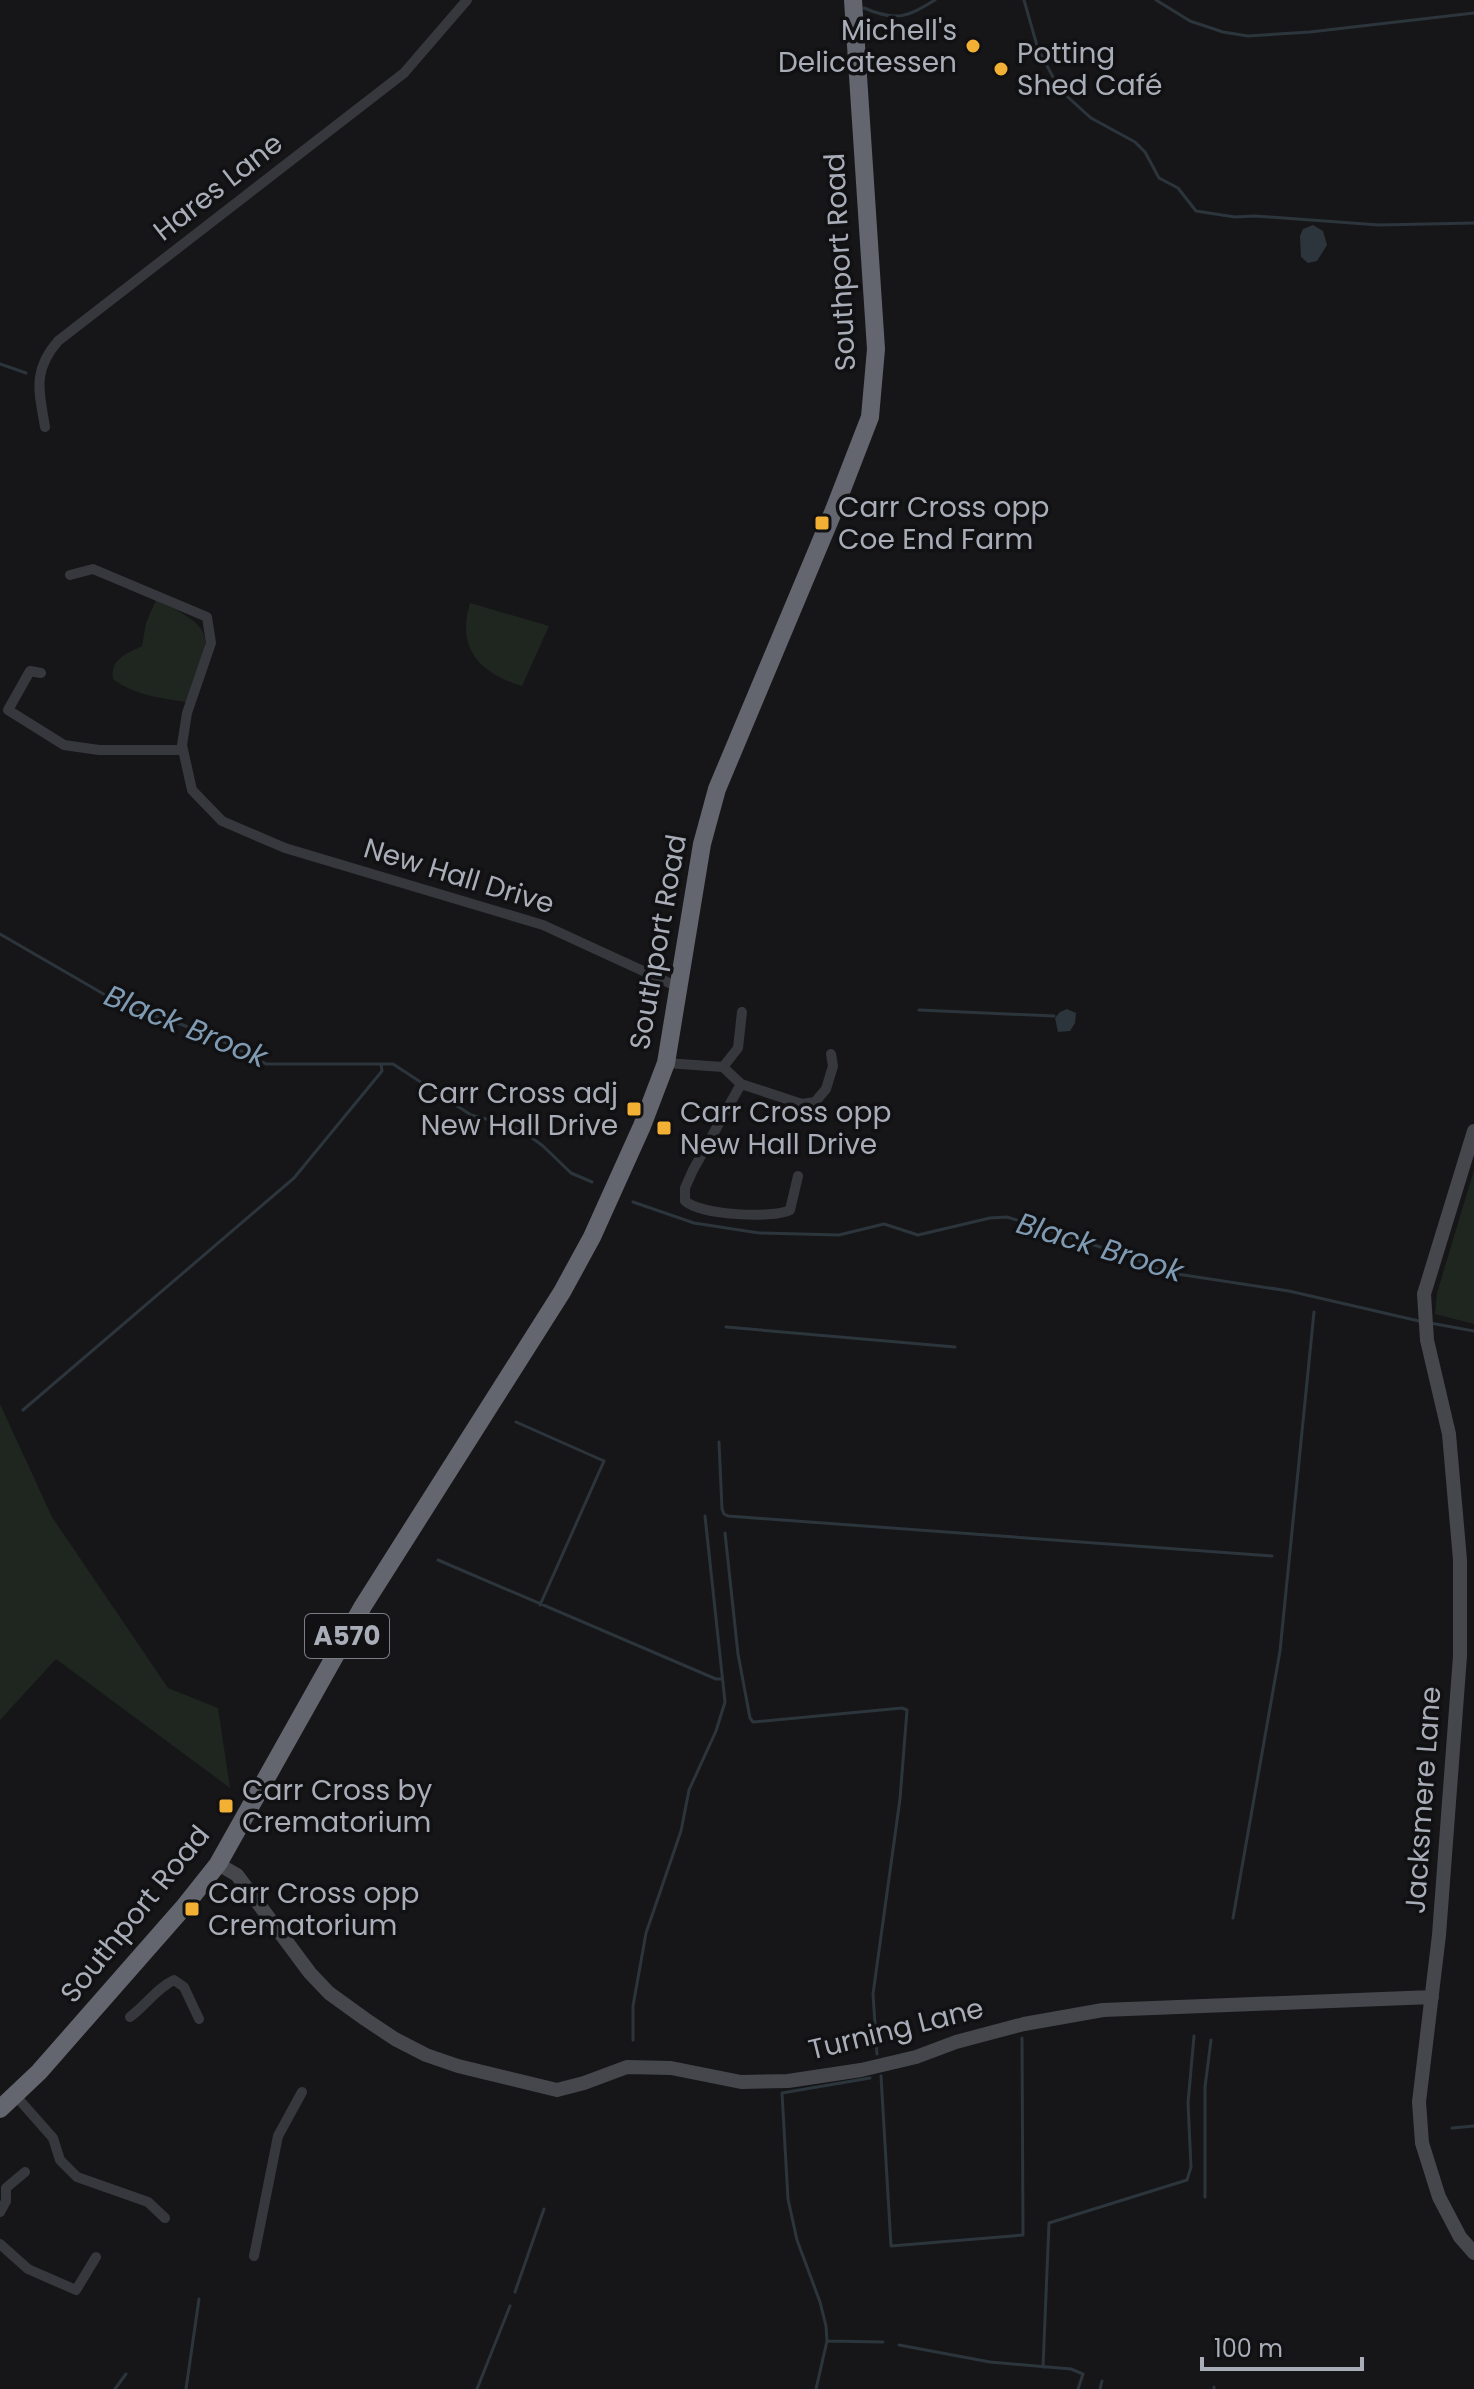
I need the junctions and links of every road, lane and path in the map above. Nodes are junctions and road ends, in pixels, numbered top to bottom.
1 (467, 0) edge
2 (853, 0) edge
3 (45, 427) dead end
4 (70, 575) dead end
5 (41, 673) dead end
6 (4, 708) edge
7 (182, 745) junction
8 (678, 987) junction
9 (742, 1012) dead end
10 (831, 1054) dead end
11 (666, 1063) junction
12 (723, 1067) junction
13 (741, 1084) junction
14 (1474, 1131) edge
15 (798, 1176) dead end
16 (218, 1864) junction
17 (1432, 1997) junction
18 (130, 2017) dead end
19 (199, 2019) dead end
20 (302, 2092) dead end
21 (15, 2095) junction
22 (0, 2109) edge
23 (25, 2172) dead end
24 (0, 2212) edge
25 (165, 2218) dead end
26 (0, 2244) edge
27 (1474, 2253) edge
28 (254, 2256) dead end
29 (96, 2257) dead end

1 - 3 street, Hares Lane
2 - 8 highway, Southport Road / A570
4 - 7 street
5 - 6 street
6 - 7 street
7 - 8 street, New Hall Drive
8 - 11 highway, Southport Road / A570
9 - 12 street
10 - 13 street
11 - 12 street
11 - 16 highway, Southport Road / A570
12 - 13 street
13 - 15 street
14 - 17 street, Jacksmere Lane
16 - 17 street, Turning Lane
16 - 21 highway, Southport Road / A570
17 - 27 street, Jacksmere Lane
18 - 19 street
20 - 28 street
21 - 22 highway, Southport Road / A570
21 - 25 street
23 - 24 street
26 - 29 street

